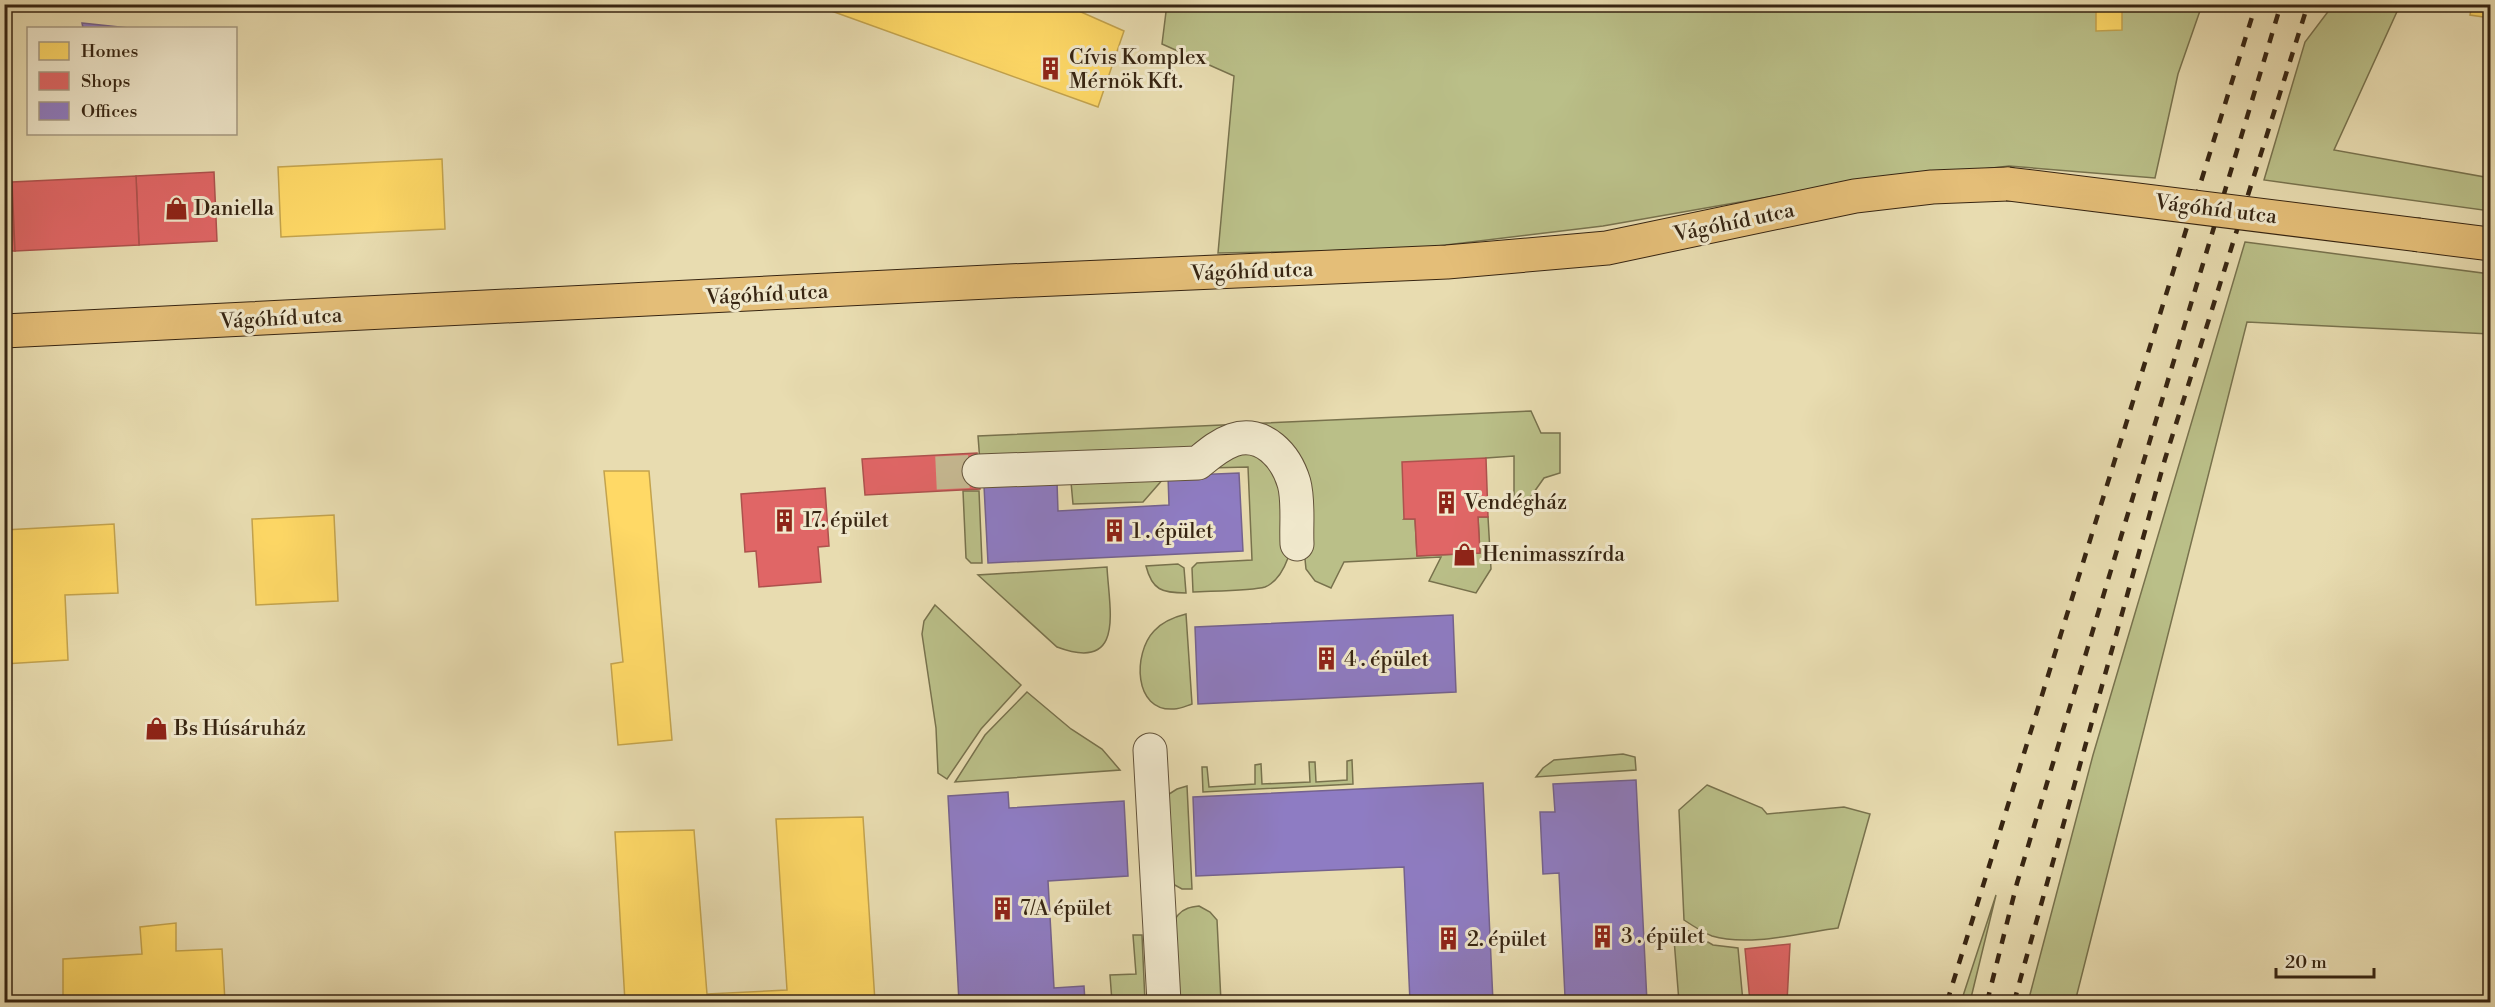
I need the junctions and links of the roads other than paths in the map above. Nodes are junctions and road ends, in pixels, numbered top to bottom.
1 (2490, 244) edge
2 (4, 331) edge
3 (979, 471) tunnel mouth
4 (1297, 544) dead end
5 (1150, 750) dead end
6 (1164, 1002) edge

1 - 2 main road, Vágóhíd utca, bridge
3 - 4 street
5 - 6 street

